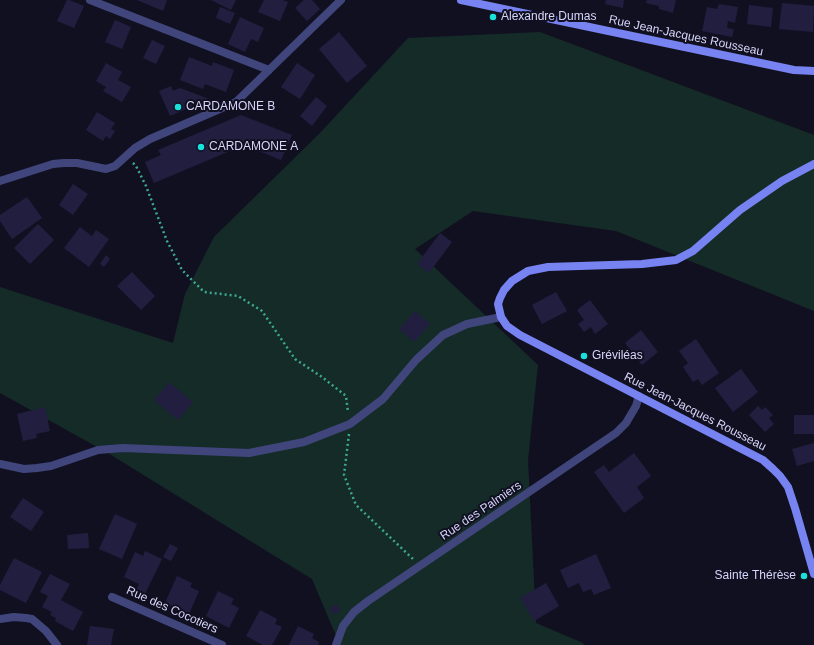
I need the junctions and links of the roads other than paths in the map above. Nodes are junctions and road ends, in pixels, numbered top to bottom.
1 (90, 0) edge
2 (341, 0) edge
3 (461, 0) edge
4 (269, 70) junction
5 (814, 71) edge
6 (814, 164) edge
7 (0, 181) edge
8 (500, 317) junction
9 (639, 396) junction
10 (0, 464) edge
11 (814, 574) edge
12 (112, 597) dead end
13 (0, 619) edge
14 (57, 645) edge
15 (222, 645) edge
16 (336, 645) edge

1 - 4 street
2 - 4 street
3 - 5 main road, Rue Jean-Jacques Rousseau
4 - 7 street
6 - 8 main road
8 - 9 main road, Rue Jean-Jacques Rousseau
8 - 10 street
9 - 11 main road, Rue Jean-Jacques Rousseau
9 - 16 street, Rue des Palmiers
12 - 15 street, Rue des Cocotiers
13 - 14 street

